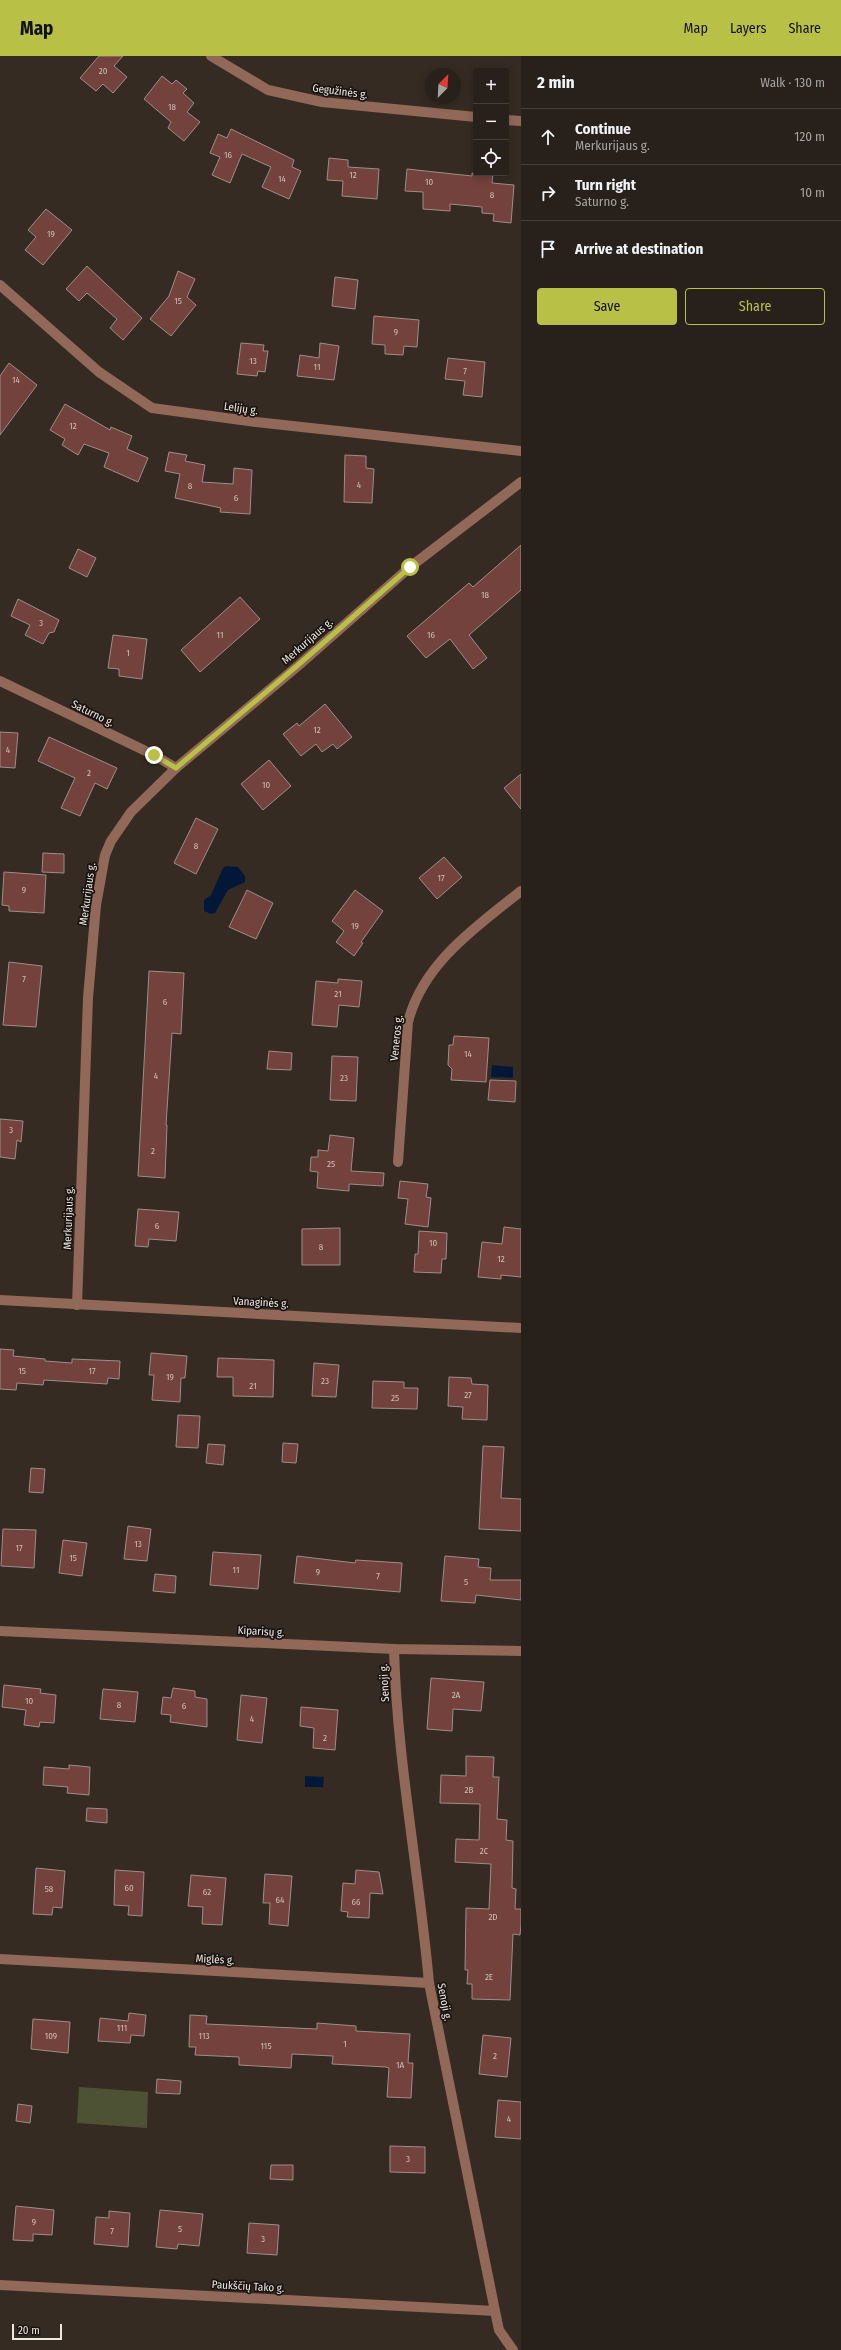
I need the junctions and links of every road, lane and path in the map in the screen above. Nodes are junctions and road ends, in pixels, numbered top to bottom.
1 (211, 56) edge
2 (473, 117) edge
3 (509, 120) edge
4 (521, 121) edge
5 (0, 285) edge
6 (521, 451) edge
7 (521, 482) edge
8 (0, 682) edge
9 (176, 768) junction
10 (521, 891) edge
11 (398, 1162) dead end
12 (0, 1300) edge
13 (77, 1305) junction
14 (521, 1328) edge
15 (0, 1631) edge
16 (394, 1649) junction
17 (521, 1651) edge
18 (0, 1959) edge
19 (428, 1983) junction
20 (0, 2284) edge
21 (495, 2311) junction
22 (513, 2350) edge

1 - 2 street, Gegužinės g.
3 - 4 street
5 - 6 street, Lelijų g.
7 - 9 street, Merkurijaus g.
8 - 9 street, Saturno g.
9 - 13 street, Merkurijaus g.
10 - 11 street, Veneros g.
12 - 13 street, Vanaginės g.
13 - 14 street, Vanaginės g.
15 - 16 street, Kiparisų g.
16 - 17 street, Kiparisų g.
16 - 19 street, Senoji g.
18 - 19 street, Miglės g.
19 - 21 street, Senoji g.
20 - 21 street, Paukščių Tako g.
21 - 22 street, Senoji g.

